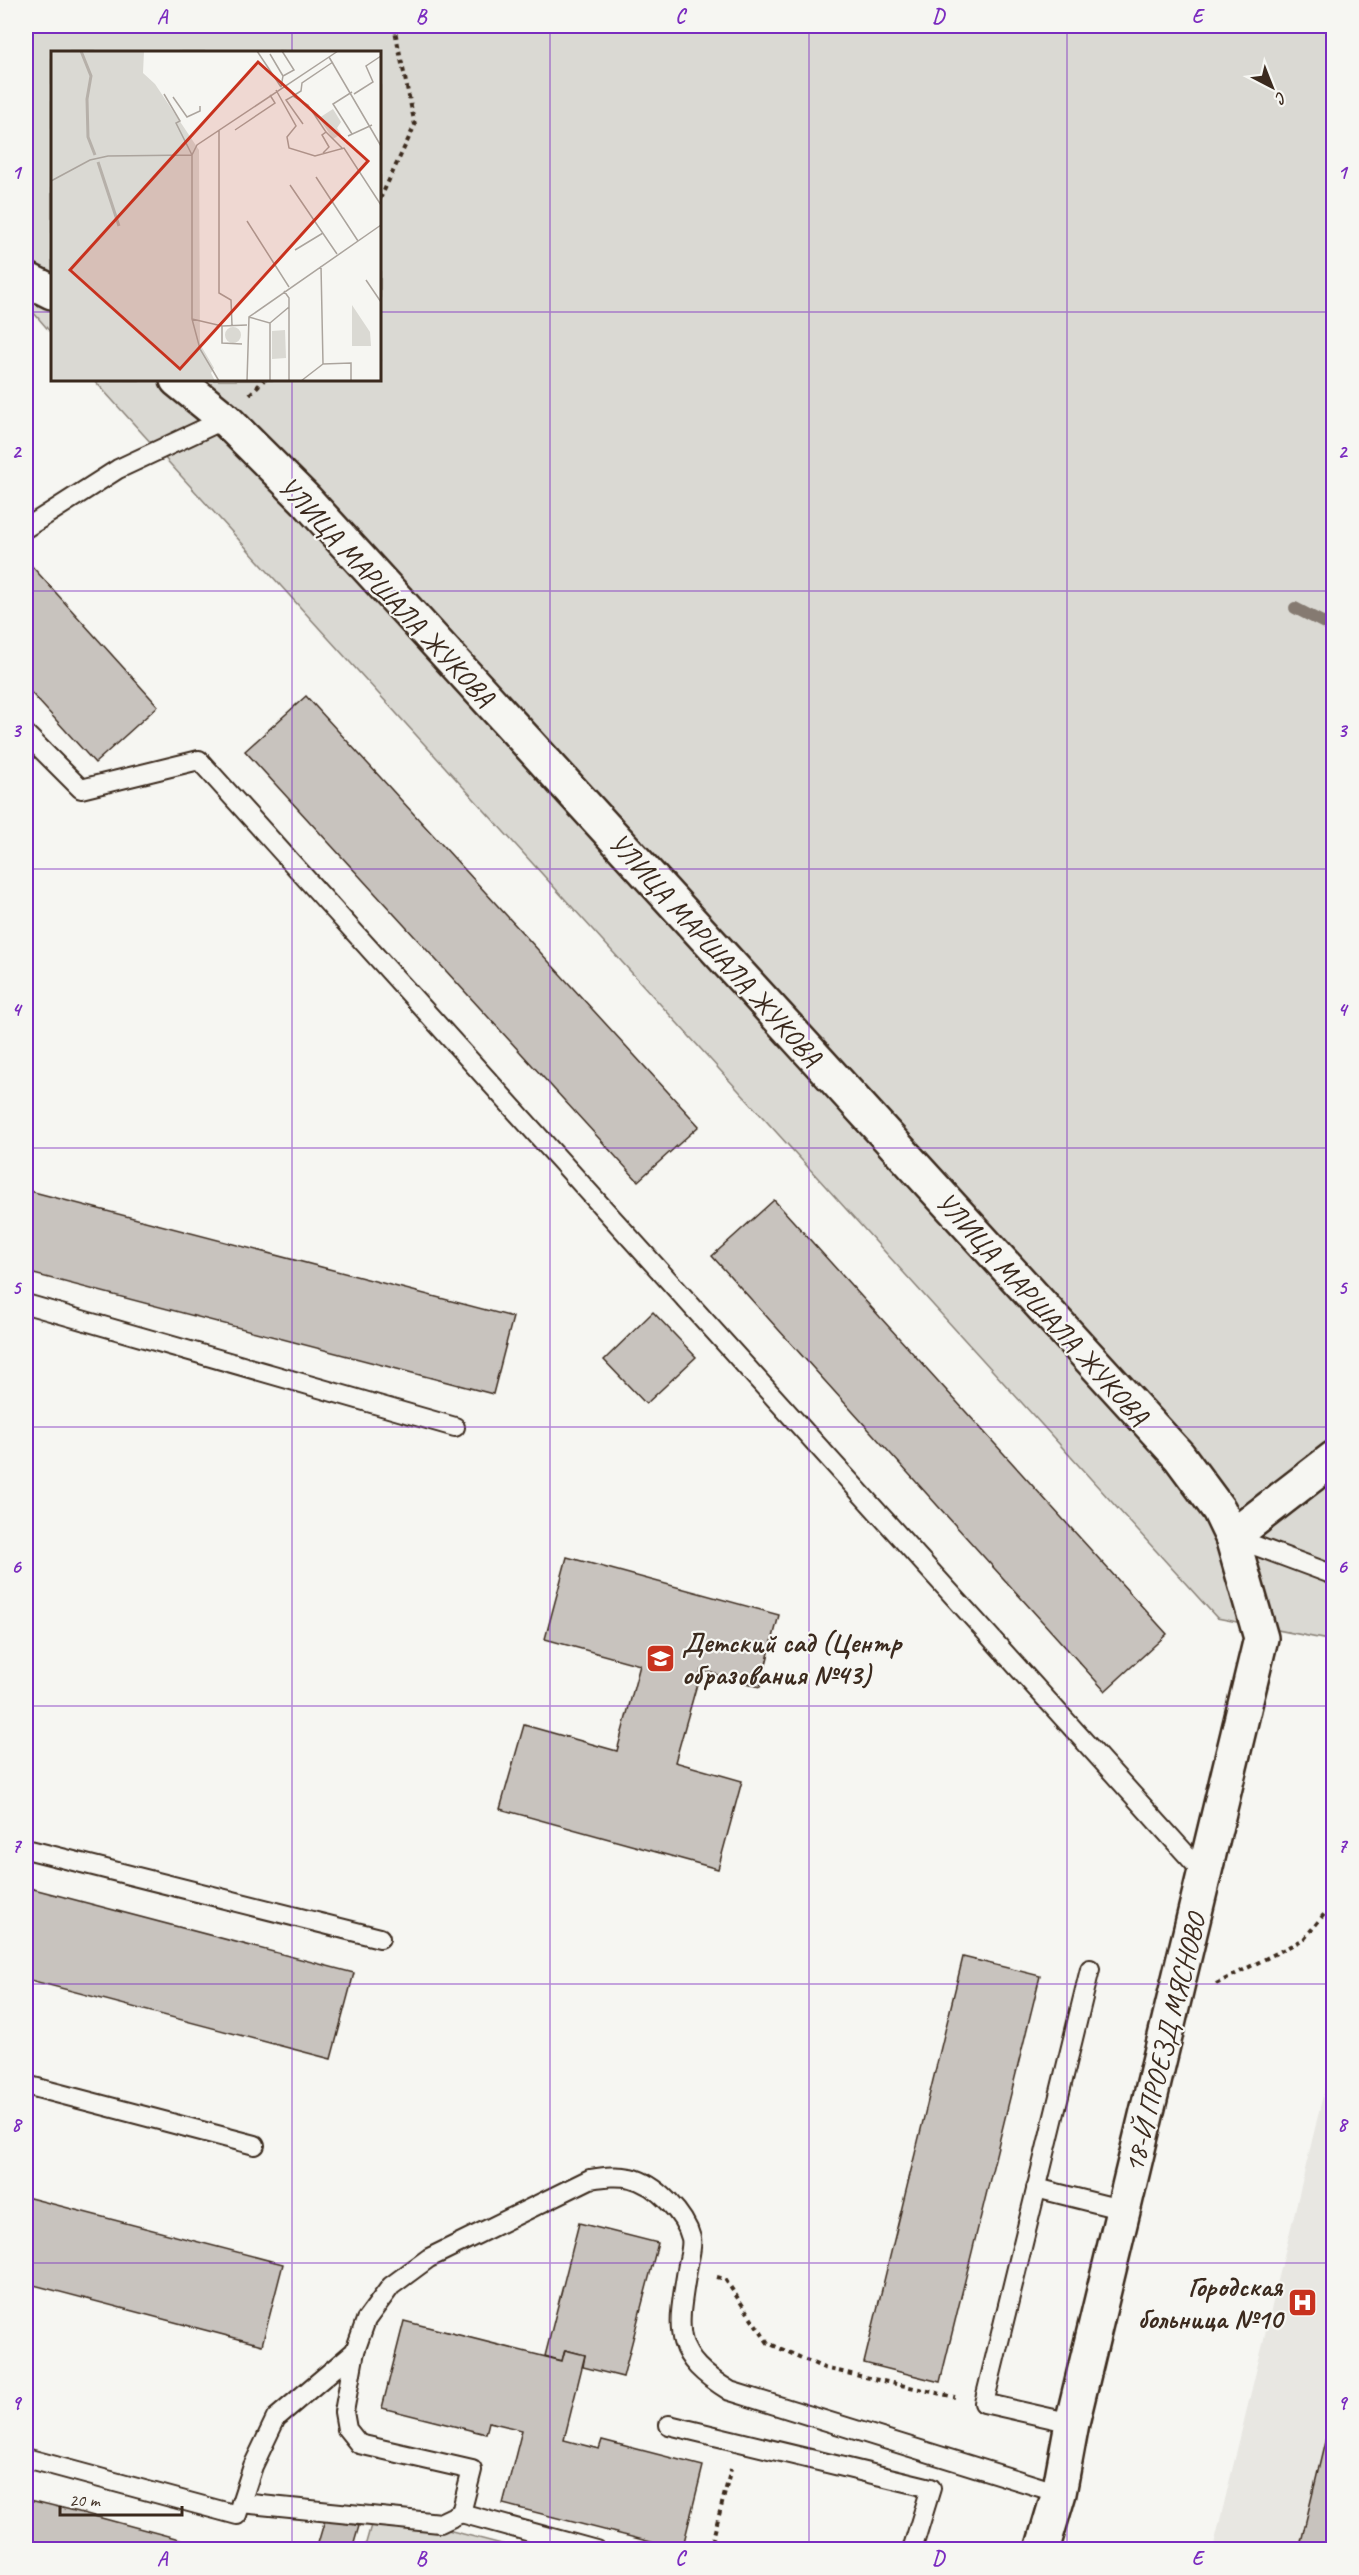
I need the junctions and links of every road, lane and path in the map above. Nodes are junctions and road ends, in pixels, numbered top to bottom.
1 (394, 26) edge
2 (381, 197) edge
3 (26, 279) edge
4 (51, 292) edge
5 (178, 381) edge
6 (225, 419) junction
7 (26, 528) edge
8 (26, 734) edge
9 (26, 1304) edge
10 (455, 1427) dead end
11 (1334, 1458) edge
12 (1232, 1537) junction
13 (1334, 1575) edge
14 (26, 1848) edge
15 (1205, 1875) junction
16 (1334, 1902) edge
17 (380, 1938) dead end
18 (1090, 1970) dead end
19 (1173, 2007) junction
20 (26, 2085) edge
21 (255, 2145) dead end
22 (1036, 2188) junction
23 (1124, 2210) junction
24 (687, 2272) junction
25 (355, 2351) junction
26 (984, 2403) junction
27 (1072, 2423) junction
28 (669, 2425) dead end
29 (738, 2442) junction
30 (26, 2458) edge
31 (1059, 2493) junction
32 (241, 2503) junction
33 (461, 2512) junction
34 (1042, 2549) edge
35 (596, 2550) edge
36 (710, 2550) edge
37 (912, 2550) edge

1 - 2 path
3 - 4 street
5 - 6 street, УЛИЦА МАРШАЛА ЖУКОВА
6 - 7 lane
6 - 12 street, УЛИЦА МАРШАЛА ЖУКОВА
8 - 15 lane
9 - 10 lane
11 - 12 street
12 - 13 lane
12 - 15 street, 18-Й ПРОЕЗД МЯСНОВО
14 - 17 lane
15 - 19 street, 18-Й ПРОЕЗД МЯСНОВО
16 - 19 path
18 - 22 lane
19 - 23 street, 18-Й ПРОЕЗД МЯСНОВО
20 - 21 lane
22 - 23 lane
22 - 26 lane
23 - 27 street, 18-Й ПРОЕЗД МЯСНОВО
24 - 25 lane
24 - 26 path
24 - 31 lane
25 - 32 lane
25 - 33 lane
26 - 27 lane
27 - 31 street, 18-Й ПРОЕЗД МЯСНОВО
28 - 29 lane
29 - 36 path
29 - 37 lane
30 - 32 lane
31 - 34 street, 18-Й ПРОЕЗД МЯСНОВО
32 - 33 lane
33 - 35 lane

